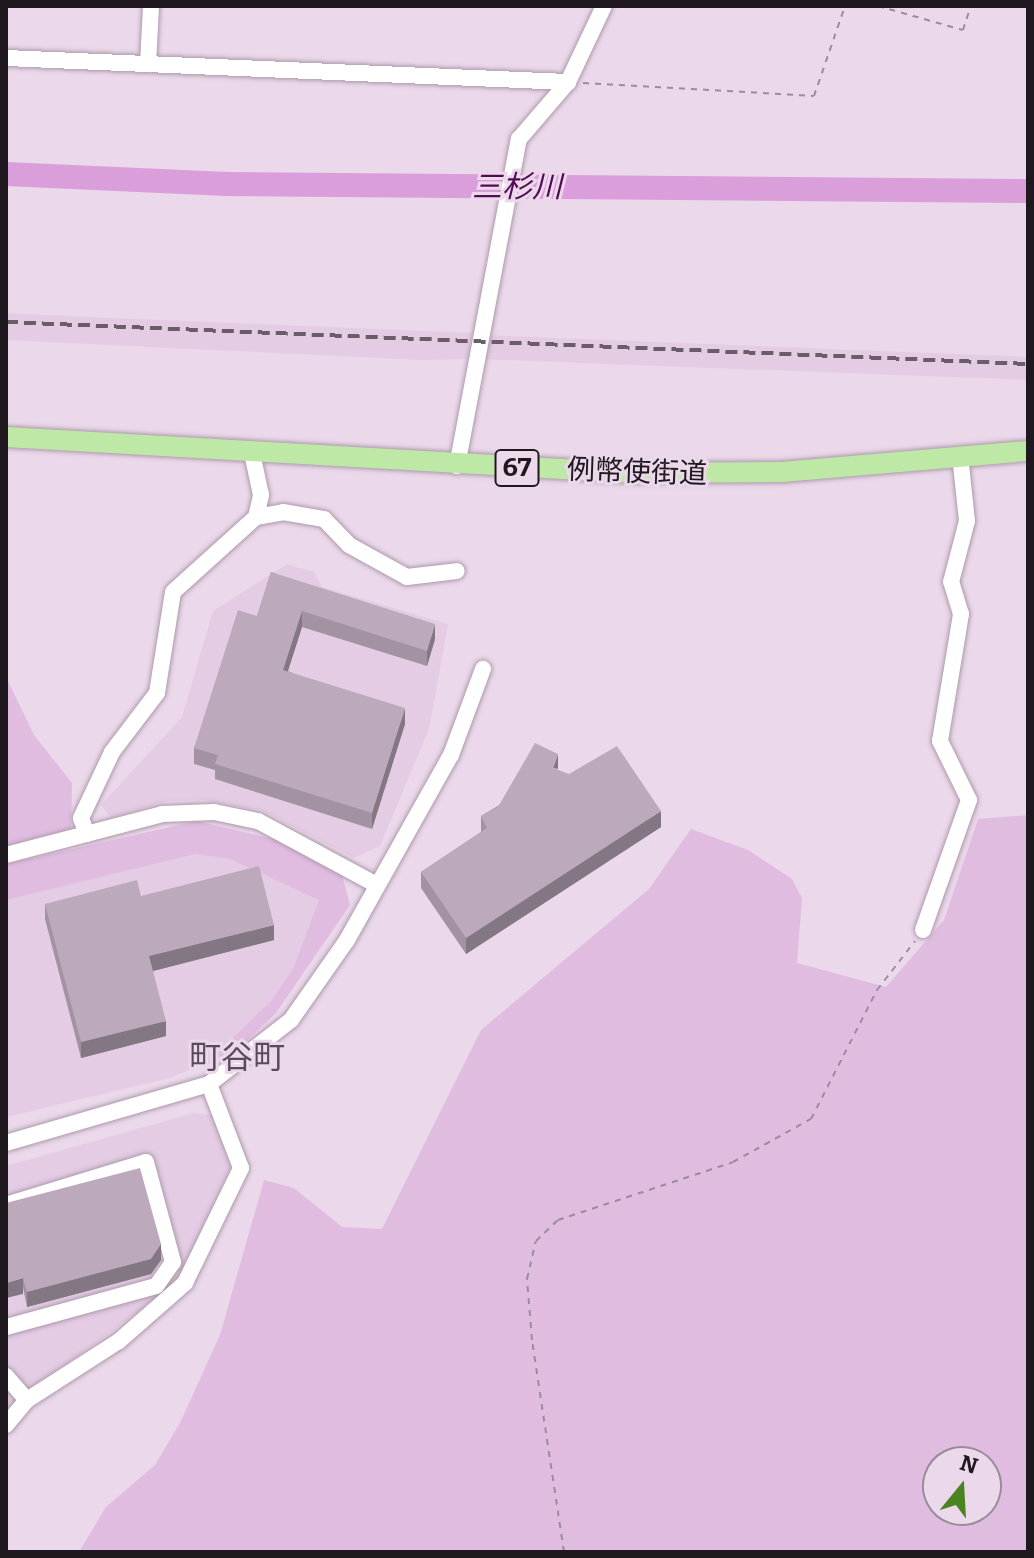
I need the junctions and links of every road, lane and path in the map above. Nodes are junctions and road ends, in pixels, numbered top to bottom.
1 (151, 6) edge
2 (604, 6) edge
3 (845, 6) edge
4 (878, 6) edge
5 (971, 6) edge
6 (6, 58) edge
7 (148, 64) junction
8 (568, 82) junction
9 (6, 437) edge
10 (1028, 451) edge
11 (252, 453) junction
12 (960, 456) junction
13 (457, 466) junction
14 (256, 517) junction
15 (457, 571) dead end
16 (483, 669) dead end
17 (87, 834) junction
18 (6, 855) edge
19 (377, 885) junction
20 (923, 930) joint
21 (209, 1084) junction
22 (6, 1143) edge
23 (11, 1204) edge
24 (6, 1327) edge
25 (6, 1376) edge
26 (27, 1400) junction
27 (8, 1416) edge
28 (564, 1552) edge

1 - 7 street
2 - 8 street
3 - 8 path
4 - 5 path
6 - 7 street
7 - 8 street
8 - 13 street
9 - 11 main road, 例幣使街道 / 67
10 - 12 main road, 例幣使街道 / 67
11 - 13 main road, 例幣使街道 / 67
11 - 14 street
12 - 13 main road, 例幣使街道 / 67
12 - 20 street
14 - 15 street
14 - 17 street
16 - 19 street
17 - 18 street
17 - 19 street
19 - 21 street
20 - 28 path
21 - 22 street
21 - 26 street
23 - 24 street
25 - 26 street
26 - 27 street

